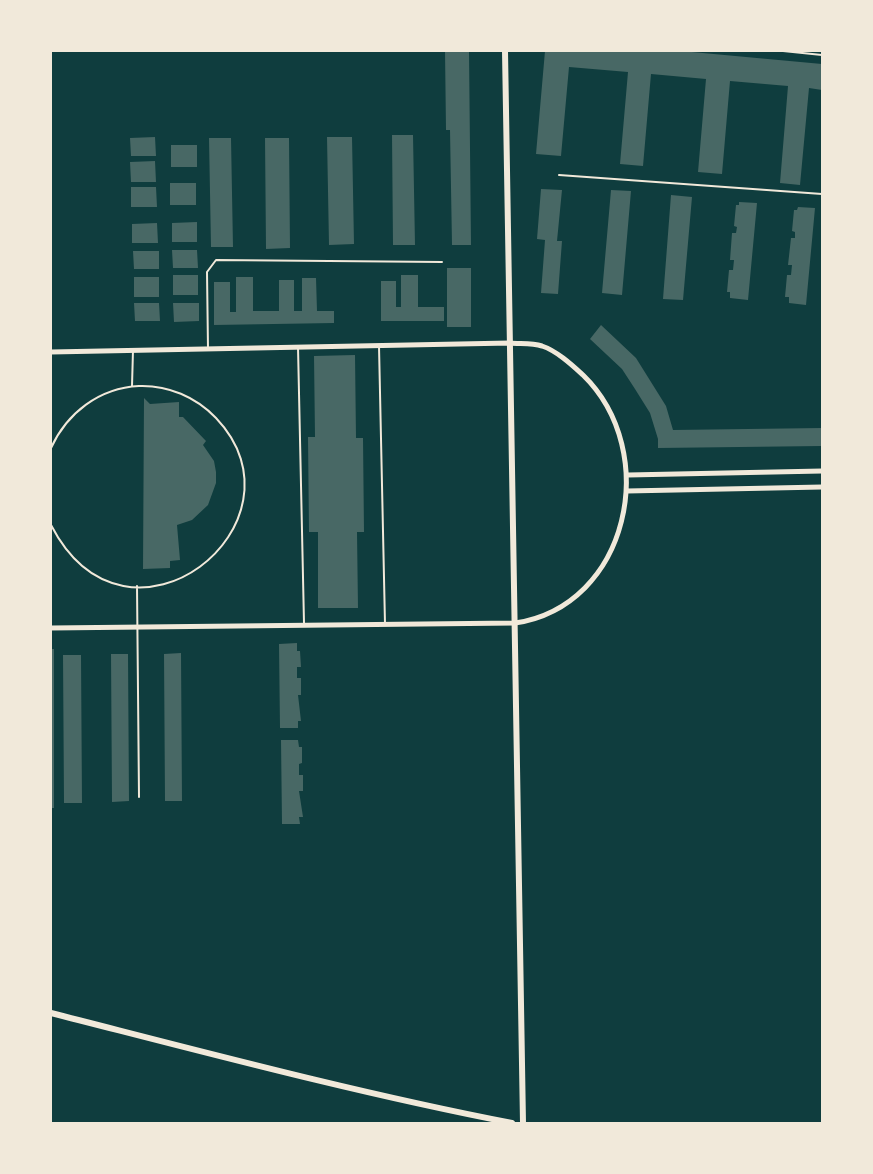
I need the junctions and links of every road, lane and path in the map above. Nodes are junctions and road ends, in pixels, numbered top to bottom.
1 (505, 51) edge
2 (783, 51) edge
3 (822, 54) edge
4 (560, 175) dead end
5 (822, 194) edge
6 (442, 262) dead end
7 (510, 343) junction
8 (380, 345) junction
9 (298, 347) junction
10 (208, 349) junction
11 (133, 350) junction
12 (51, 352) edge
13 (132, 386) junction
14 (51, 448) edge
15 (822, 471) edge
16 (628, 475) junction
17 (822, 487) edge
18 (627, 491) junction
19 (51, 525) edge
20 (137, 586) junction
21 (515, 623) junction
22 (385, 624) junction
23 (304, 625) junction
24 (138, 627) junction
25 (51, 628) edge
26 (139, 797) dead end
27 (51, 1013) edge
28 (512, 1123) edge
29 (523, 1123) edge

1 - 7 street
2 - 3 lane
4 - 5 lane
6 - 10 lane
7 - 8 street
7 - 16 street
7 - 21 street
8 - 9 street
8 - 22 lane
9 - 10 street
9 - 23 lane
10 - 11 street
11 - 12 street
11 - 13 lane
13 - 14 lane
13 - 20 lane
15 - 16 street
16 - 18 street
17 - 18 street
18 - 21 street
19 - 20 lane
20 - 24 lane
21 - 22 street
21 - 29 street
22 - 23 street
23 - 24 street
24 - 25 street
24 - 26 lane
27 - 28 street

